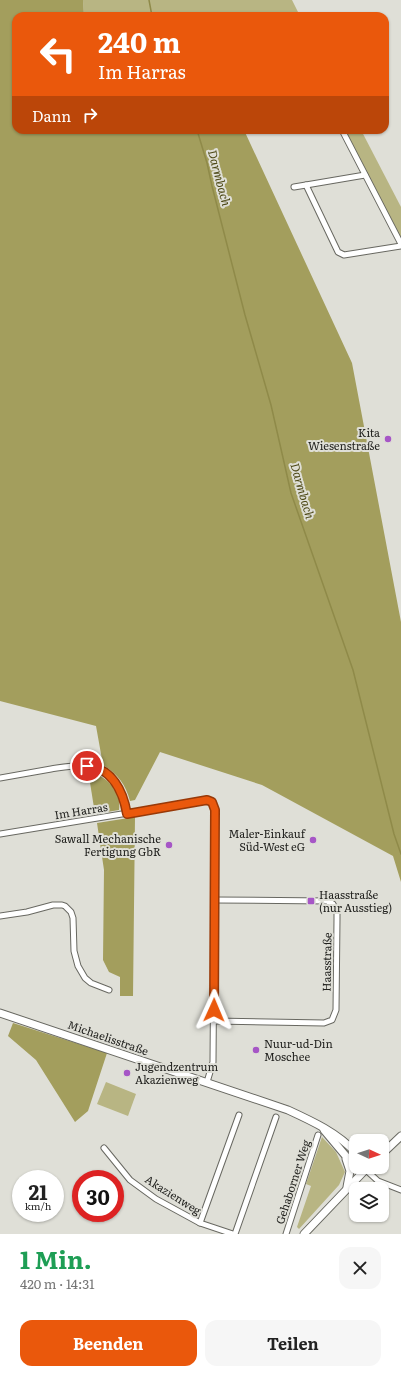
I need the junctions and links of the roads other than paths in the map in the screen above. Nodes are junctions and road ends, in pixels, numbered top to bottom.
1 (344, 134) edge
2 (366, 175) junction
3 (306, 185) junction
4 (294, 187) dead end
5 (401, 245) edge
6 (0, 778) edge
7 (127, 814) junction
8 (0, 834) edge
9 (215, 900) junction
10 (0, 916) edge
11 (109, 990) dead end
12 (0, 1013) edge
13 (214, 1021) junction
14 (207, 1082) junction
15 (239, 1115) dead end
16 (276, 1117) dead end
17 (321, 1127) junction
18 (318, 1136) dead end
19 (401, 1136) edge
20 (349, 1147) edge
21 (389, 1147) edge
22 (104, 1148) dead end
23 (344, 1155) junction
24 (349, 1159) edge
25 (361, 1174) edge
26 (372, 1174) edge
27 (347, 1190) junction
28 (401, 1190) edge
29 (200, 1223) junction
30 (234, 1234) edge
31 (286, 1234) edge
32 (304, 1234) edge

1 - 2 street
2 - 3 street
2 - 5 street
3 - 4 street
3 - 5 street
6 - 7 street
7 - 8 street, Im Harras
7 - 9 street, Im Harras
9 - 13 street
9 - 13 street, Haasstraße
10 - 11 street
12 - 14 street, Michaelisstraße
13 - 14 street
14 - 17 street, Michaelisstraße
15 - 29 street, Akazienweg
16 - 30 street, Akazienweg
17 - 20 street, Michaelisstraße
17 - 23 street, Michaelisstraße
18 - 31 street, Gehaborner Weg
19 - 21 street
22 - 29 street, Akazienweg
23 - 24 street, Michaelisstraße
23 - 27 street
25 - 27 street
26 - 28 street
27 - 32 street
29 - 30 street, Akazienweg

